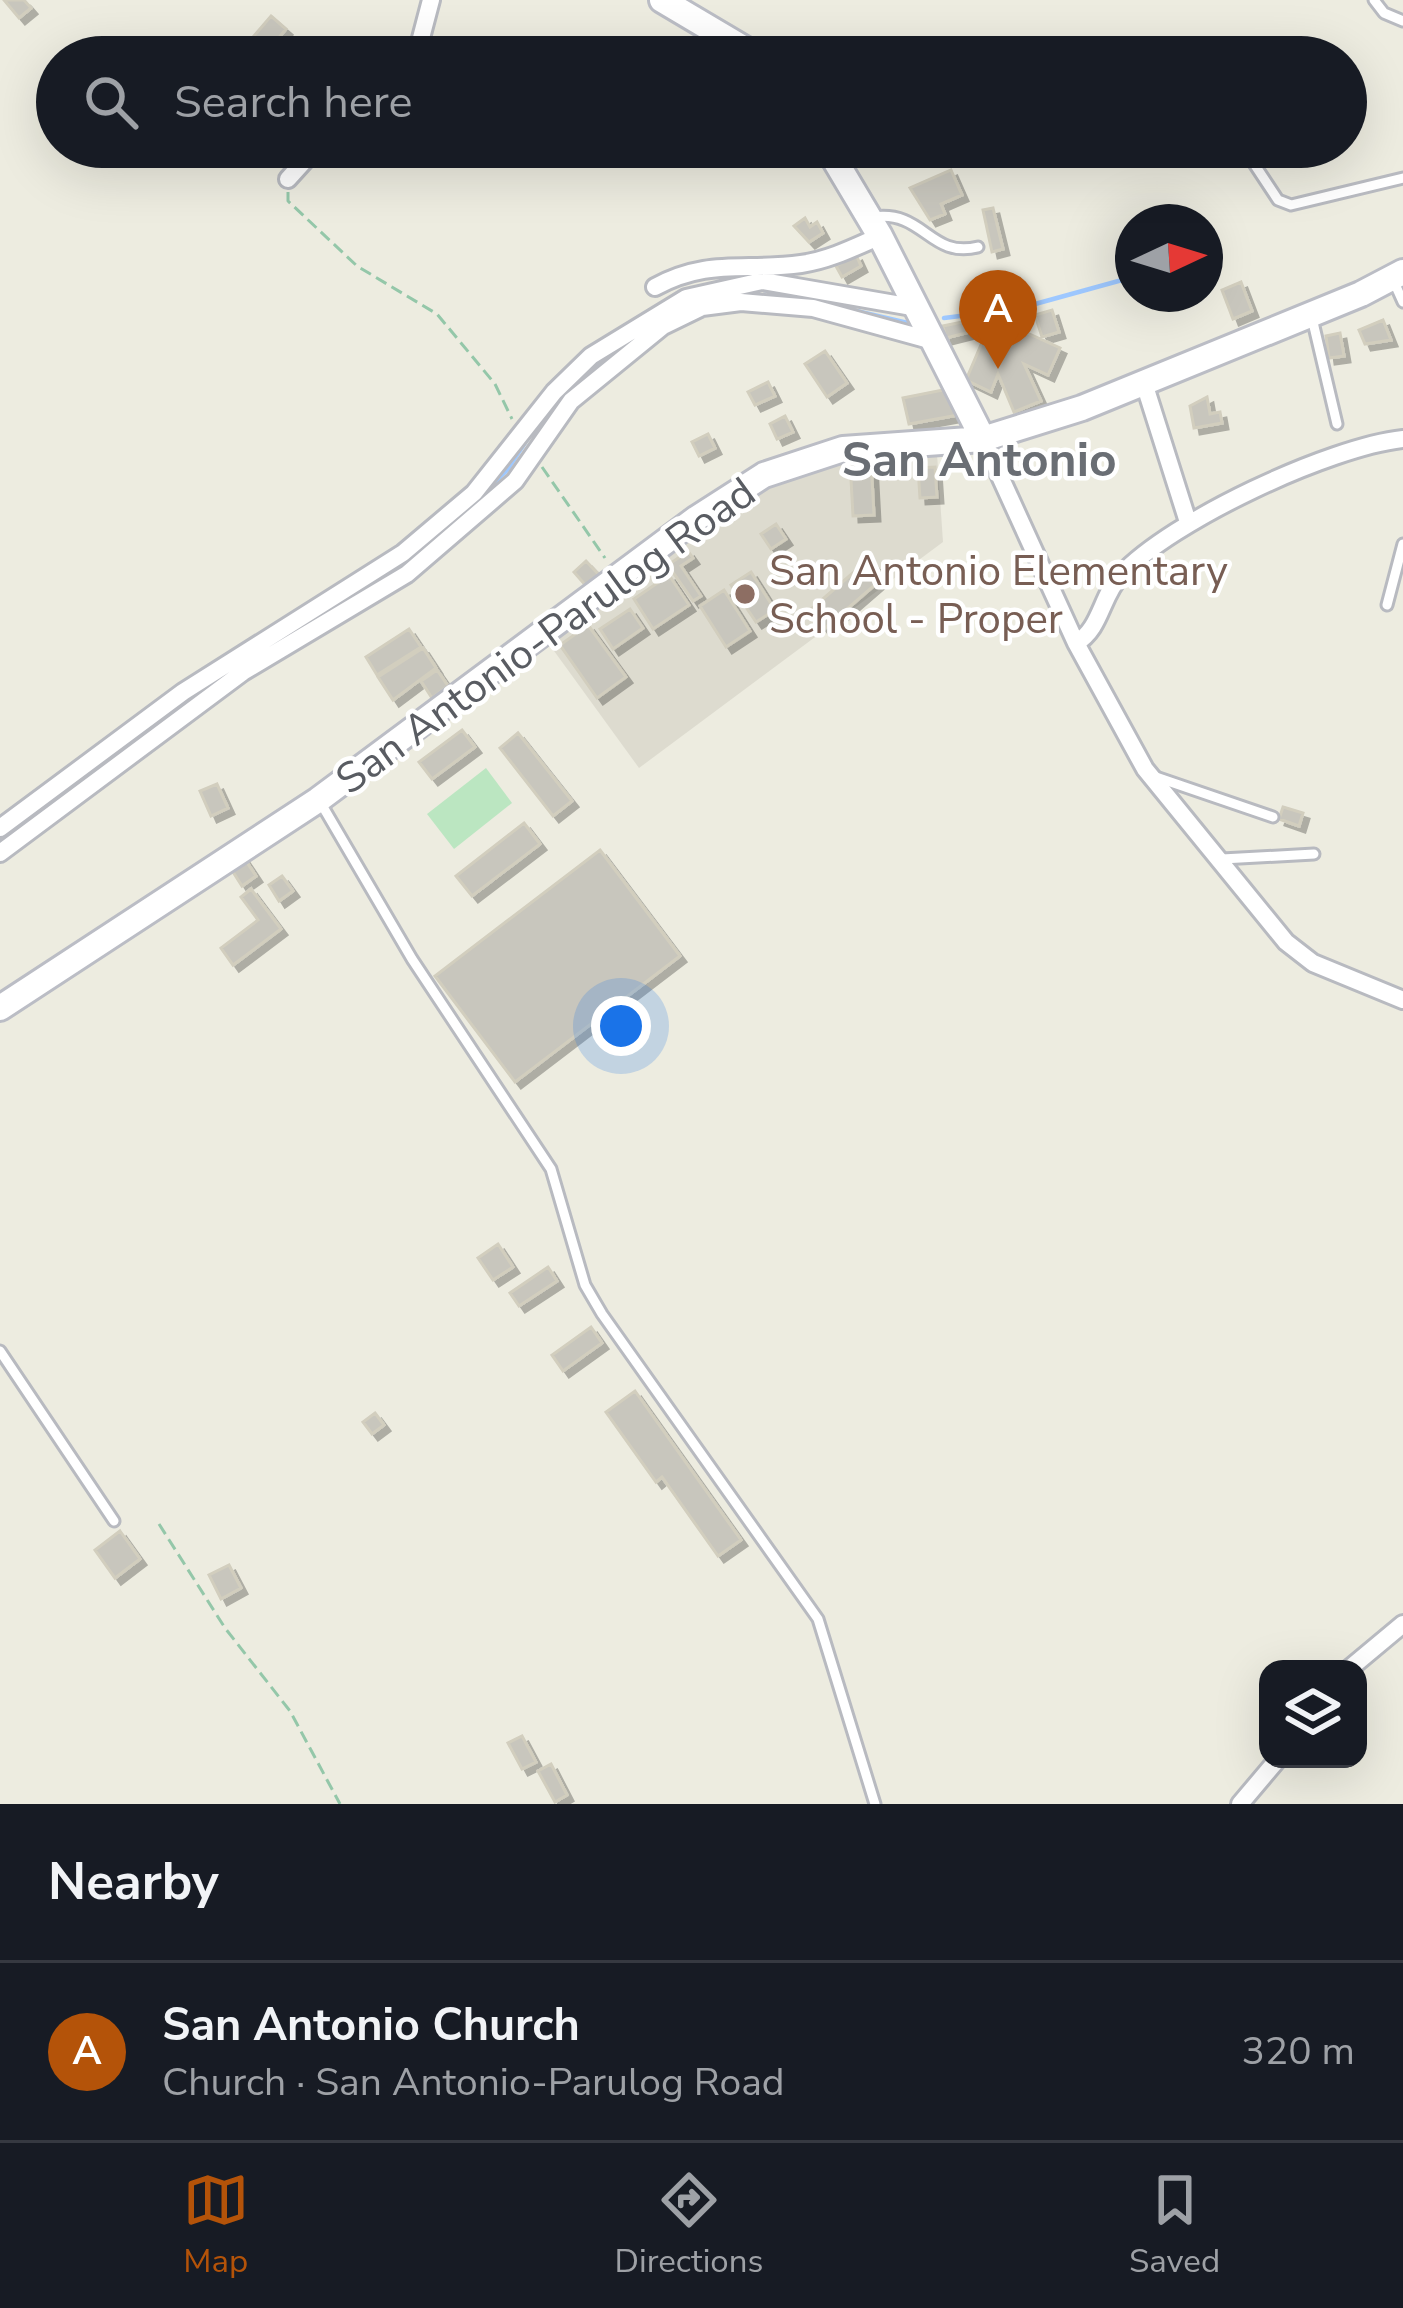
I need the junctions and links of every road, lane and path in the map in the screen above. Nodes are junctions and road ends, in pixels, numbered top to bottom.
1 (431, 0) edge
2 (662, 0) edge
3 (1374, 0) edge
4 (1403, 21) edge
5 (422, 36) edge
6 (723, 36) edge
7 (297, 168) edge
8 (839, 168) edge
9 (1257, 168) edge
10 (288, 178) joint
11 (1403, 178) edge
12 (874, 227) junction
13 (978, 247) dead end
14 (1398, 274) edge
15 (655, 287) dead end
16 (1403, 302) edge
17 (918, 308) junction
18 (1311, 313) junction
19 (933, 341) junction
20 (1144, 383) junction
21 (1336, 424) dead end
22 (521, 434) junction
23 (982, 439) junction
24 (1403, 439) edge
25 (533, 451) junction
26 (1188, 522) junction
27 (1403, 544) edge
28 (618, 576) junction
29 (1387, 605) dead end
30 (1076, 643) junction
31 (1150, 775) junction
32 (318, 800) junction
33 (1273, 817) dead end
34 (0, 828) edge
35 (0, 853) edge
36 (1314, 854) dead end
37 (1216, 860) junction
38 (1403, 1000) edge
39 (0, 1008) edge
40 (0, 1351) edge
41 (113, 1520) dead end
42 (158, 1524) dead end
43 (1401, 1635) edge
44 (1363, 1660) edge
45 (1270, 1768) edge
46 (340, 1804) edge
47 (875, 1804) edge
48 (1240, 1804) edge

1 - 5 street
2 - 6 street
3 - 4 lane
7 - 10 street
8 - 12 street
9 - 11 lane
10 - 22 path
12 - 13 lane
12 - 15 street
12 - 17 street
14 - 16 lane
14 - 18 street, San Antonio-Parulog Road
17 - 19 street
17 - 22 street
18 - 20 street, San Antonio-Parulog Road
18 - 21 lane
19 - 23 street
19 - 25 street
20 - 23 street, San Antonio-Parulog Road
20 - 26 street
22 - 34 street
23 - 28 street, San Antonio-Parulog Road
23 - 30 street
24 - 26 street
25 - 28 path
25 - 35 street
26 - 30 street
27 - 29 lane
28 - 32 street, San Antonio-Parulog Road
30 - 31 street
31 - 33 lane
31 - 37 street
32 - 39 street, San Antonio-Parulog Road
32 - 47 lane
36 - 37 lane
37 - 38 street
40 - 41 lane
42 - 46 path
43 - 44 street
45 - 48 street

